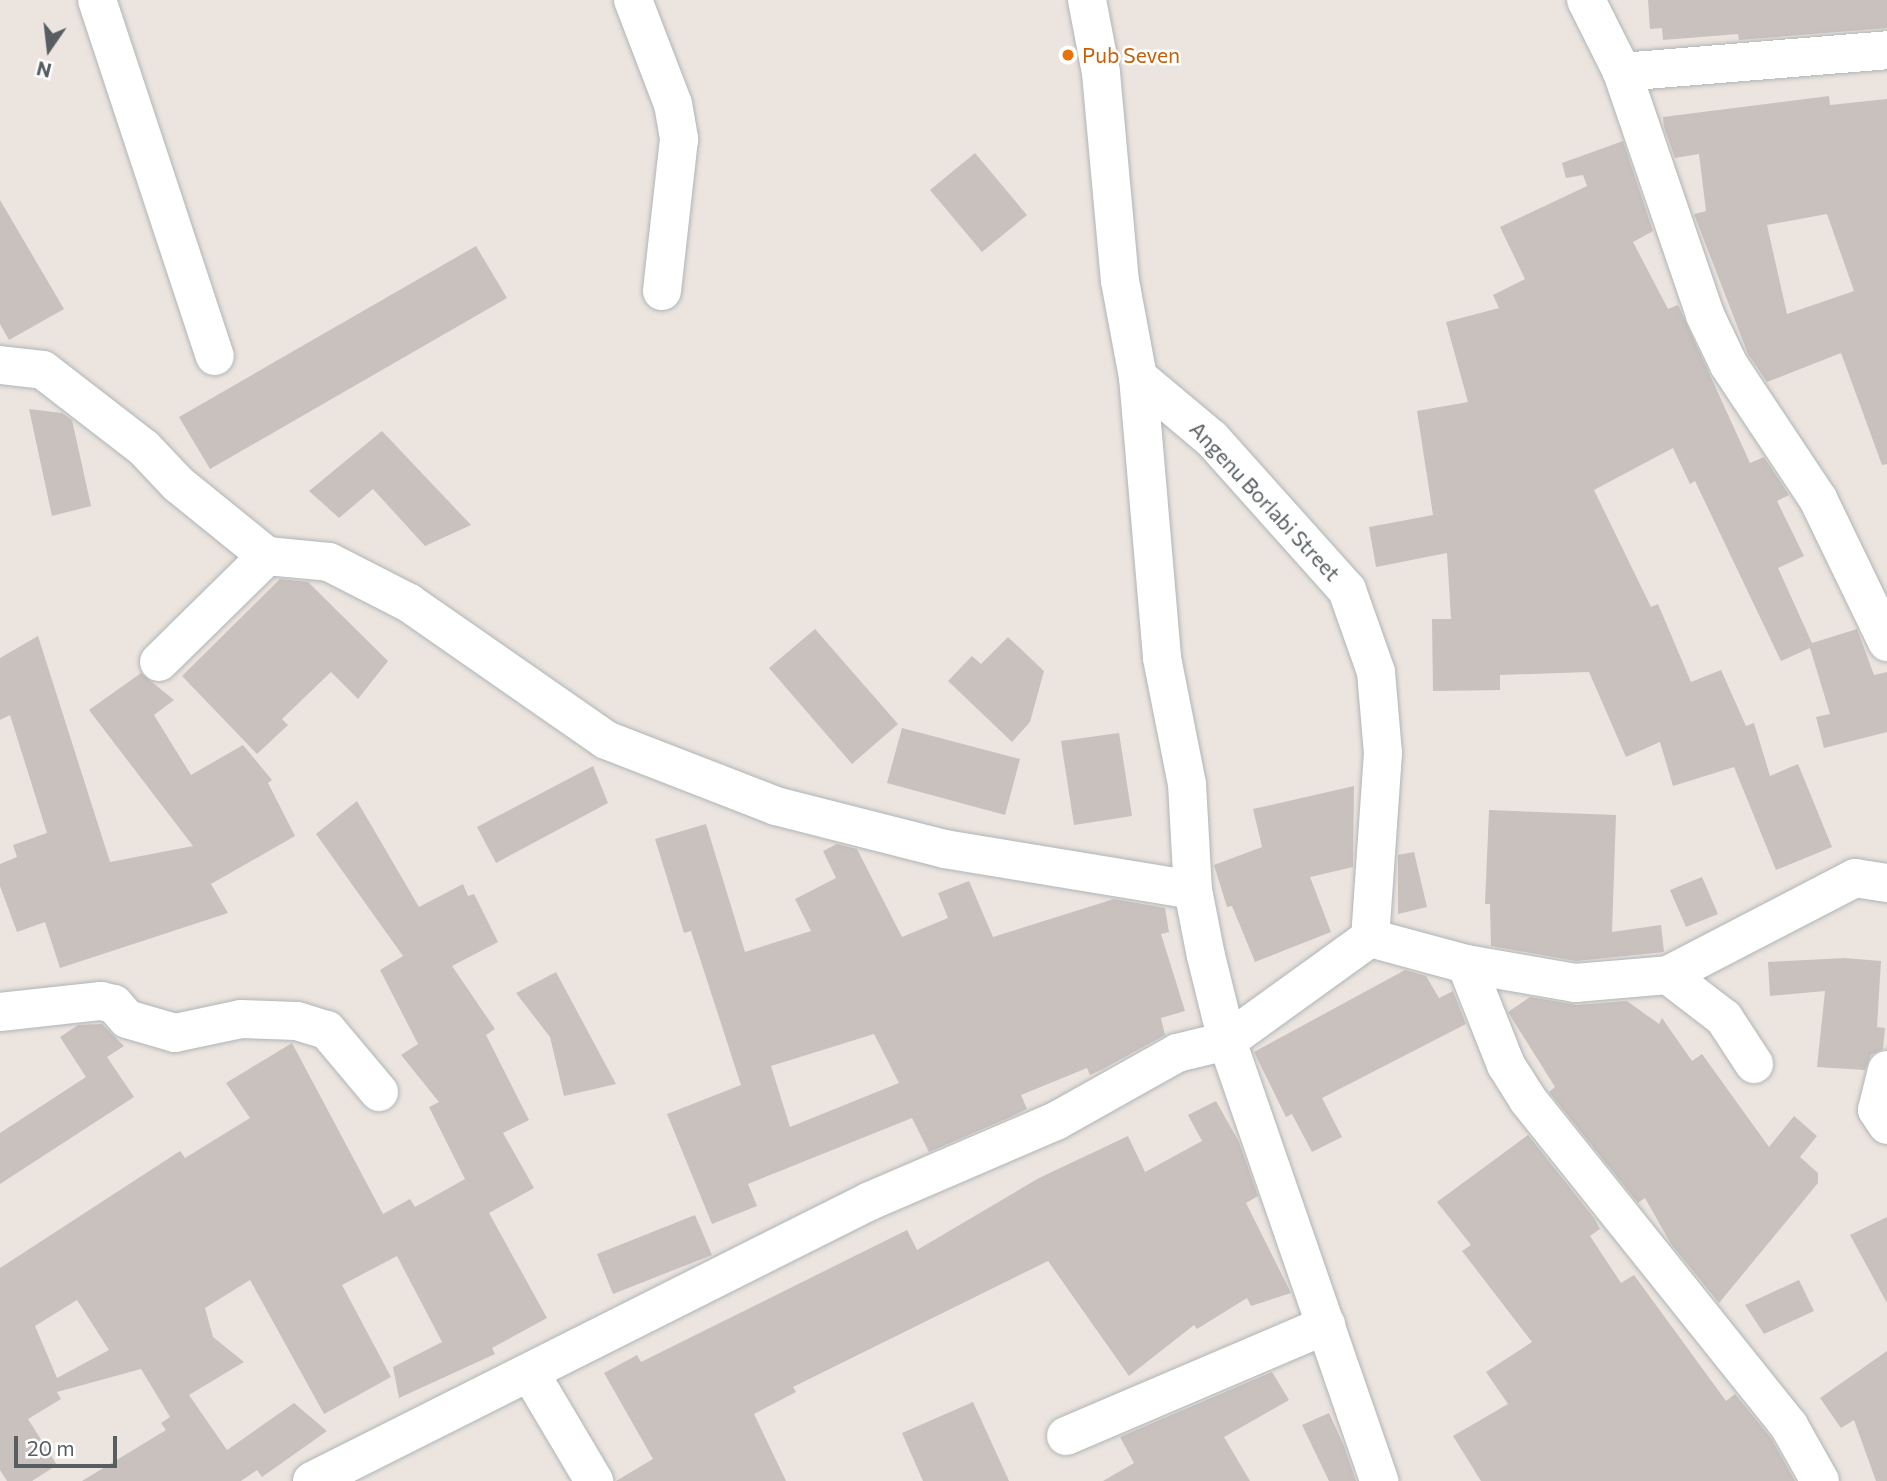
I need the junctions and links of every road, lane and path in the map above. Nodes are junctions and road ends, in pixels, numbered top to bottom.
1 (97, 0) edge
2 (633, 0) edge
3 (1087, 0) edge
4 (1586, 0) edge
5 (1887, 50) edge
6 (1622, 72) junction
7 (662, 291) dead end
8 (215, 356) dead end
9 (0, 365) edge
10 (1138, 377) junction
11 (267, 556) junction
12 (1887, 642) edge
13 (159, 662) dead end
14 (1887, 883) edge
15 (1193, 890) junction
16 (1370, 938) junction
17 (1466, 964) junction
18 (1668, 975) junction
19 (0, 1012) edge
20 (1227, 1041) junction
21 (1754, 1064) dead end
22 (1887, 1070) edge
23 (379, 1092) dead end
24 (1887, 1125) edge
25 (1326, 1325) junction
26 (530, 1373) junction
27 (1066, 1436) dead end
28 (312, 1481) edge
29 (594, 1481) edge
30 (1379, 1481) edge
31 (1819, 1481) edge

1 - 8 street
2 - 7 street
3 - 10 street
4 - 6 street
5 - 6 street
6 - 12 street
9 - 11 street
10 - 15 street
10 - 16 street, Angenu Borlabi Street
11 - 13 street
11 - 15 street
14 - 18 street
15 - 20 street
16 - 17 street
16 - 20 street
17 - 18 street
17 - 31 street
18 - 21 street
19 - 23 street
20 - 25 street
20 - 26 street
22 - 24 street
25 - 27 street
25 - 30 street
26 - 28 street
26 - 29 street

